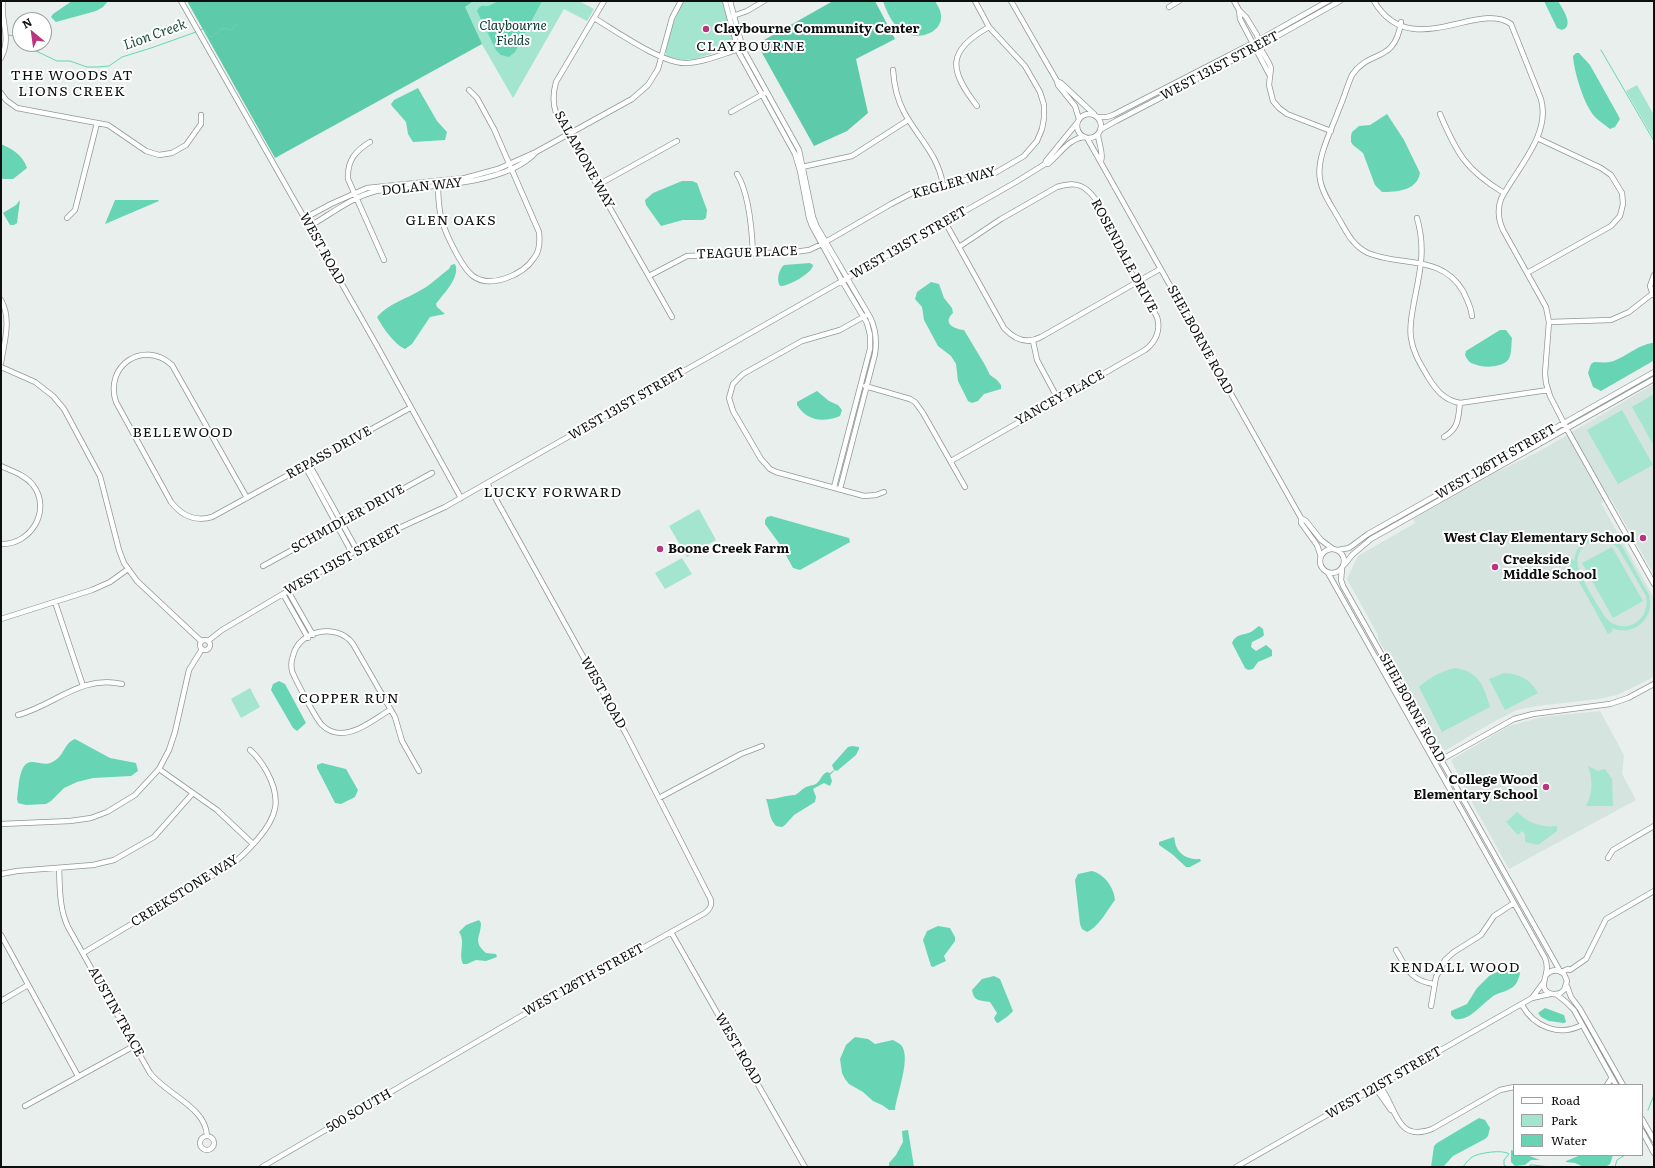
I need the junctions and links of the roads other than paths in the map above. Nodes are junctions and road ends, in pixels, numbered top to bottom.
1 (3, 1) edge
2 (181, 1) edge
3 (604, 1) edge
4 (681, 1) edge
5 (725, 1) edge
6 (730, 1) edge
7 (764, 1) edge
8 (975, 1) edge
9 (1011, 1) edge
10 (1179, 1) edge
11 (1234, 1) edge
12 (1328, 1) edge
13 (1340, 1) edge
14 (1374, 1) edge
15 (1169, 7) dead end
16 (1239, 10) junction
17 (732, 16) junction
18 (1506, 16) dead end
19 (594, 18) junction
20 (1401, 22) junction
21 (1414, 22) dead end
22 (989, 27) junction
23 (1253, 43) junction
24 (1260, 43) junction
25 (740, 48) junction
26 (1256, 48) junction
27 (661, 57) junction
28 (1, 58) edge
29 (893, 70) dead end
30 (1269, 74) junction
31 (1057, 81) junction
32 (469, 90) dead end
33 (1, 93) edge
34 (764, 94) junction
35 (977, 106) dead end
36 (732, 112) dead end
37 (1440, 114) dead end
38 (201, 115) dead end
39 (1096, 116) junction
40 (908, 120) junction
41 (1079, 121) junction
42 (97, 123) junction
43 (1331, 131) junction
44 (1099, 132) junction
45 (568, 134) junction
46 (1086, 137) junction
47 (1537, 138) junction
48 (677, 141) dead end
49 (370, 142) dead end
50 (1101, 161) junction
51 (1045, 164) junction
52 (510, 166) junction
53 (801, 167) junction
54 (738, 174) dead end
55 (438, 184) junction
56 (598, 185) junction
57 (943, 185) junction
58 (1504, 193) junction
59 (355, 196) junction
60 (67, 218) dead end
61 (305, 218) junction
62 (1417, 218) dead end
63 (945, 222) junction
64 (310, 226) junction
65 (824, 243) junction
66 (959, 246) junction
67 (753, 253) junction
68 (384, 260) dead end
69 (1422, 264) junction
70 (1160, 269) junction
71 (1527, 273) junction
72 (1654, 275) edge
73 (649, 276) junction
74 (847, 278) junction
75 (842, 281) junction
76 (1137, 283) junction
77 (1653, 295) edge
78 (1, 300) edge
79 (868, 314) junction
80 (1472, 316) dead end
81 (672, 317) dead end
82 (863, 317) junction
83 (1549, 322) junction
84 (1159, 326) joint
85 (1033, 341) junction
86 (1, 363) edge
87 (1, 367) edge
88 (1654, 372) edge
89 (1654, 379) edge
90 (861, 385) junction
91 (867, 387) junction
92 (1548, 390) junction
93 (1058, 400) junction
94 (1460, 403) junction
95 (410, 408) junction
96 (1566, 425) junction
97 (1444, 437) dead end
98 (951, 460) junction
99 (307, 465) junction
100 (1, 466) edge
101 (432, 473) dead end
102 (487, 483) junction
103 (834, 487) junction
104 (965, 487) dead end
105 (840, 489) junction
106 (884, 492) dead end
107 (247, 498) junction
108 (461, 498) junction
109 (1301, 518) junction
110 (339, 523) junction
111 (1, 544) edge
112 (357, 550) junction
113 (1335, 550) junction
114 (352, 553) junction
115 (1321, 557) junction
116 (1344, 564) junction
117 (263, 566) dead end
118 (128, 569) junction
119 (1342, 569) junction
120 (1328, 573) junction
121 (1654, 584) edge
122 (285, 592) junction
123 (55, 602) junction
124 (1, 619) edge
125 (310, 636) junction
126 (201, 641) junction
127 (208, 641) junction
128 (202, 649) junction
129 (122, 684) dead end
130 (1654, 684) edge
131 (83, 686) junction
132 (390, 710) junction
133 (18, 715) dead end
134 (762, 746) dead end
135 (250, 750) dead end
136 (1441, 760) junction
137 (1436, 764) junction
138 (159, 769) junction
139 (419, 771) dead end
140 (193, 793) junction
141 (659, 798) junction
142 (1, 824) edge
143 (1654, 826) edge
144 (253, 844) junction
145 (1608, 858) dead end
146 (59, 868) junction
147 (1, 874) edge
148 (1654, 891) edge
149 (1514, 904) junction
150 (711, 906) joint
151 (671, 932) junction
152 (1, 935) edge
153 (1396, 950) dead end
154 (83, 953) junction
155 (1570, 970) junction
156 (1561, 972) junction
157 (1546, 975) junction
158 (1567, 979) junction
159 (1543, 983) junction
160 (1434, 984) junction
161 (28, 985) junction
162 (1567, 985) junction
163 (1553, 994) junction
164 (1532, 998) junction
165 (1, 1001) edge
166 (1522, 1005) junction
167 (1431, 1006) dead end
168 (1582, 1025) junction
169 (134, 1046) junction
170 (456, 1055) joint
171 (78, 1076) junction
172 (1611, 1076) junction
173 (1608, 1084) edge
174 (1615, 1084) edge
175 (1622, 1084) edge
176 (1379, 1086) junction
177 (1513, 1086) edge
178 (24, 1106) dead end
179 (1643, 1121) edge
180 (1643, 1133) edge
181 (207, 1136) dead end
182 (1654, 1140) edge
183 (1654, 1152) edge
184 (262, 1167) edge
185 (805, 1167) edge
186 (1236, 1167) edge

1 - 28 street
2 - 61 street, WEST ROAD
3 - 19 street, SALAMONE WAY
4 - 27 street, DOLAN WAY
5 - 17 street
6 - 17 street
7 - 17 street
8 - 22 street, KEGLER WAY
9 - 31 street
10 - 15 street
11 - 16 street
12 - 24 street, WEST 131ST STREET
13 - 24 street, WEST 131ST STREET
14 - 20 street
16 - 23 street
16 - 24 street
17 - 25 street
18 - 47 street
19 - 27 street
19 - 45 street, SALAMONE WAY
20 - 21 street
20 - 43 street
22 - 35 street
22 - 57 street, KEGLER WAY
23 - 24 street, WEST 131ST STREET
23 - 26 street
23 - 39 street, WEST 131ST STREET
24 - 26 street, WEST 131ST STREET
24 - 30 street
25 - 27 street
25 - 34 street
26 - 30 street
26 - 44 street, WEST 131ST STREET
27 - 45 street, DOLAN WAY
29 - 40 street
30 - 43 street
31 - 39 street
31 - 41 street
32 - 52 street
33 - 42 street
34 - 36 street
34 - 53 street
37 - 58 street
38 - 42 street
39 - 41 street
39 - 44 street
40 - 53 street
40 - 57 street
41 - 46 street
41 - 51 street, WEST 131ST STREET
42 - 60 street
43 - 69 street
44 - 46 street
44 - 50 street, SHELBORNE ROAD
45 - 52 street, DOLAN WAY
45 - 56 street, SALAMONE WAY
46 - 50 street, SHELBORNE ROAD
46 - 51 street, WEST 131ST STREET
47 - 58 street
47 - 71 street
48 - 56 street
49 - 59 street
50 - 70 street, SHELBORNE ROAD
51 - 63 street, WEST 131ST STREET
52 - 55 street, DOLAN WAY
52 - 55 street
53 - 65 street
54 - 67 street
55 - 59 street, DOLAN WAY
56 - 73 street, SALAMONE WAY
57 - 65 street, KEGLER WAY
58 - 71 street
59 - 61 street, DOLAN WAY
59 - 64 street, DOLAN WAY
59 - 68 street
61 - 64 street, WEST ROAD
62 - 69 street
63 - 66 street
63 - 74 street, WEST 131ST STREET
64 - 95 street, WEST ROAD
65 - 67 street, TEAGUE PLACE
65 - 74 street
65 - 75 street
66 - 76 street, ROSENDALE DRIVE
66 - 85 street
67 - 73 street, TEAGUE PLACE
69 - 80 street
69 - 94 street
70 - 76 street
70 - 109 street, SHELBORNE ROAD
71 - 83 street
72 - 77 street
73 - 81 street, SALAMONE WAY
74 - 75 street, WEST 131ST STREET
74 - 79 street
75 - 82 street
75 - 102 street, WEST 131ST STREET
76 - 84 street, ROSENDALE DRIVE
76 - 85 street
77 - 83 street
78 - 86 street
79 - 82 street
79 - 91 street
82 - 90 street
82 - 103 street
83 - 92 street
84 - 93 street, YANCEY PLACE
85 - 93 street
87 - 118 street
88 - 96 street, WEST 126TH STREET
89 - 96 street, WEST 126TH STREET
90 - 91 street
90 - 103 street
91 - 98 street
91 - 105 street
92 - 94 street
92 - 96 street
93 - 98 street, YANCEY PLACE
94 - 97 street
95 - 99 street, REPASS DRIVE
95 - 108 street, WEST ROAD
96 - 113 street, WEST 126TH STREET
96 - 116 street, WEST 126TH STREET
96 - 121 street
98 - 104 street
99 - 107 street, REPASS DRIVE
99 - 110 street
100 - 111 street
101 - 110 street, SCHMIDLER DRIVE
102 - 108 street, WEST 131ST STREET
102 - 141 street, WEST ROAD
103 - 105 street
105 - 106 street
107 - 107 street, REPASS DRIVE
108 - 112 street, WEST 131ST STREET
109 - 113 street, SHELBORNE ROAD
109 - 115 street, SHELBORNE ROAD
110 - 112 street
110 - 114 street
110 - 117 street, SCHMIDLER DRIVE
112 - 114 street, WEST 131ST STREET
113 - 115 street
113 - 116 street
114 - 122 street, WEST 131ST STREET
115 - 120 street
116 - 119 street
118 - 123 street
118 - 126 street
119 - 120 street
119 - 136 street, SHELBORNE ROAD
120 - 137 street, SHELBORNE ROAD
122 - 125 street
122 - 127 street, WEST 131ST STREET
123 - 124 street
123 - 131 street
125 - 132 street
125 - 132 street
126 - 127 street
126 - 128 street
127 - 128 street
128 - 138 street
129 - 131 street
130 - 136 street
131 - 133 street
132 - 139 street
134 - 141 street
135 - 144 street, CREEKSTONE WAY
136 - 137 street
136 - 156 street, SHELBORNE ROAD
137 - 149 street, SHELBORNE ROAD
138 - 140 street
138 - 142 street
140 - 144 street
140 - 146 street
141 - 150 street, WEST ROAD
143 - 145 street
144 - 154 street, CREEKSTONE WAY
146 - 147 street
146 - 154 street, AUSTIN TRACE
148 - 155 street
149 - 157 street, SHELBORNE ROAD
149 - 160 street
150 - 151 street, WEST 126TH STREET
151 - 170 street, WEST 126TH STREET
151 - 185 street, WEST ROAD
152 - 161 street
153 - 160 street
154 - 169 street, AUSTIN TRACE
155 - 156 street
155 - 158 street
156 - 157 street
156 - 158 street
157 - 159 street
158 - 162 street
159 - 163 street
159 - 164 street, WEST 121ST STREET
160 - 167 street
161 - 165 street
161 - 171 street
162 - 163 street
162 - 175 street
163 - 164 street, WEST 121ST STREET
163 - 168 street
164 - 166 street, WEST 121ST STREET
166 - 168 street
166 - 176 street, WEST 121ST STREET
168 - 172 street
169 - 171 street
169 - 181 street, AUSTIN TRACE
170 - 184 street, 500 SOUTH
171 - 178 street
172 - 173 street
172 - 174 street
176 - 177 street
176 - 186 street, WEST 121ST STREET
179 - 182 street
180 - 183 street

